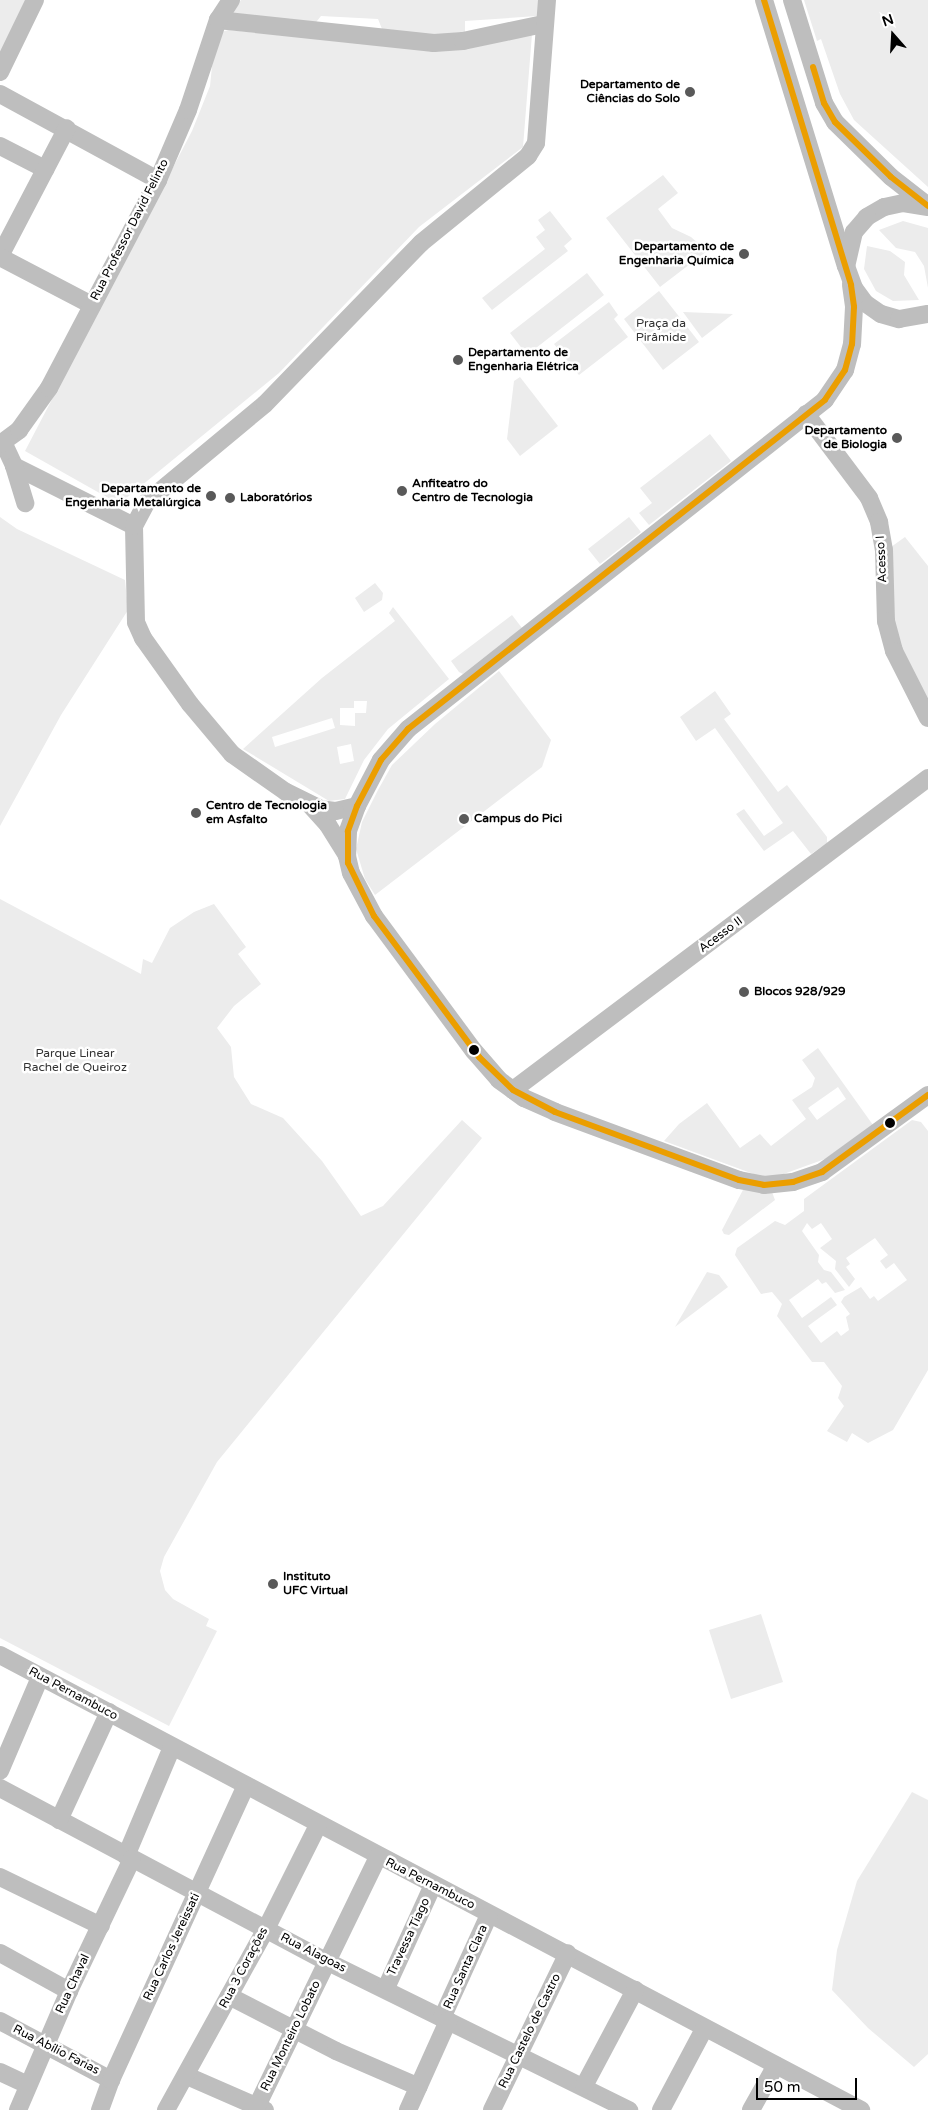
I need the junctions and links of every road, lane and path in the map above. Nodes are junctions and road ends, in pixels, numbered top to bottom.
1 (35, 0) edge
2 (231, 0) edge
3 (547, 0) edge
4 (764, 0) edge
5 (792, 0) edge
6 (218, 20) junction
7 (543, 24) junction
8 (0, 72) edge
9 (0, 94) edge
10 (67, 128) junction
11 (0, 146) edge
12 (45, 169) junction
13 (158, 180) junction
14 (928, 206) edge
15 (0, 257) edge
16 (846, 266) junction
17 (851, 285) junction
18 (92, 305) junction
19 (928, 314) edge
20 (806, 414) junction
21 (2, 443) edge
22 (14, 466) junction
23 (26, 503) dead end
24 (134, 526) junction
25 (928, 718) edge
26 (928, 778) edge
27 (307, 802) junction
28 (357, 806) junction
29 (347, 856) junction
30 (512, 1090) junction
31 (925, 1103) edge
32 (0, 1655) edge
33 (40, 1677) junction
34 (109, 1712) junction
35 (172, 1747) junction
36 (0, 1771) edge
37 (246, 1785) junction
38 (0, 1788) edge
39 (59, 1820) junction
40 (318, 1825) junction
41 (378, 1857) junction
42 (129, 1858) junction
43 (0, 1877) edge
44 (433, 1886) junction
45 (197, 1893) junction
46 (489, 1915) junction
47 (101, 1926) junction
48 (266, 1929) junction
49 (568, 1953) junction
50 (0, 1954) edge
51 (326, 1961) junction
52 (386, 1988) junction
53 (635, 1990) junction
54 (69, 1991) junction
55 (229, 1996) junction
56 (445, 2019) junction
57 (0, 2021) edge
58 (295, 2028) junction
59 (704, 2029) junction
60 (45, 2045) junction
61 (518, 2055) junction
62 (776, 2065) junction
63 (0, 2072) edge
64 (186, 2076) junction
65 (111, 2080) junction
66 (28, 2085) junction
67 (584, 2086) junction
68 (419, 2087) junction
69 (840, 2105) edge
70 (260, 2108) edge
71 (18, 2110) edge
72 (100, 2110) edge
73 (166, 2110) edge
74 (408, 2110) edge
75 (492, 2110) edge
76 (629, 2110) edge
77 (661, 2110) edge
78 (751, 2110) edge
79 (861, 2110) edge

1 - 8 street
2 - 6 street, Rua Professor David Felinto
3 - 7 street
4 - 16 street
5 - 14 street
6 - 7 street
6 - 13 street, Rua Professor David Felinto
7 - 24 street
9 - 10 street
10 - 12 street
10 - 13 street
11 - 12 street
12 - 15 street
13 - 18 street, Rua Professor David Felinto
14 - 16 street
15 - 18 street
16 - 17 street
17 - 19 street
17 - 20 street
18 - 21 street, Rua Professor David Felinto
20 - 25 street, Acesso I
20 - 28 street
21 - 22 street
22 - 23 street
22 - 24 street
24 - 27 street
26 - 30 street, Acesso II
27 - 28 street
27 - 29 street
28 - 29 street
29 - 30 street
30 - 31 street
32 - 33 street, Rua Pernambuco
33 - 34 street, Rua Pernambuco
33 - 36 street
34 - 35 street, Rua Pernambuco
34 - 39 street
35 - 37 street, Rua Pernambuco
35 - 42 street, Rua Chaval
37 - 40 street, Rua Pernambuco
37 - 45 street, Rua Carlos Jereissati
38 - 39 street, Rua Alagoas
39 - 42 street, Rua Alagoas
40 - 41 street, Rua Pernambuco
40 - 48 street, Rua 3 Corações
41 - 44 street, Rua Pernambuco
41 - 51 street, Rua Monteiro Lobato
42 - 45 street, Rua Alagoas
42 - 47 street, Rua Chaval
43 - 47 street
44 - 46 street, Rua Pernambuco
44 - 52 street, Travessa Tiago
45 - 48 street, Rua Alagoas
45 - 65 street, Rua Carlos Jereissati
46 - 49 street, Rua Pernambuco
46 - 56 street, Rua Santa Clara
47 - 54 street, Rua Chaval
48 - 51 street, Rua Alagoas
48 - 55 street, Rua 3 Corações
49 - 53 street, Rua Pernambuco
49 - 61 street, Rua Castelo de Castro
50 - 54 street
51 - 52 street, Rua Alagoas
51 - 58 street, Rua Monteiro Lobato
52 - 56 street, Rua Alagoas
53 - 59 street, Rua Pernambuco
53 - 67 street
54 - 60 street, Rua Chaval
55 - 58 street
55 - 64 street, Rua 3 Corações
56 - 61 street, Rua Alagoas
56 - 68 street, Rua Santa Clara
57 - 60 street, Rua Abílio Farias
58 - 68 street
58 - 70 street, Rua Monteiro Lobato
59 - 62 street, Rua Pernambuco
59 - 77 street
60 - 65 street, Rua Abílio Farias
60 - 66 street, Rua Chaval
61 - 67 street, Rua Alagoas
61 - 75 street, Rua Castelo de Castro
62 - 69 street, Rua Pernambuco
62 - 78 street
63 - 66 street
64 - 70 street
64 - 73 street, Rua 3 Corações
65 - 72 street, Rua Carlos Jereissati
66 - 71 street, Rua Chaval
67 - 76 street, Rua Alagoas
68 - 74 street, Rua Santa Clara
69 - 79 street, Rua Pernambuco

